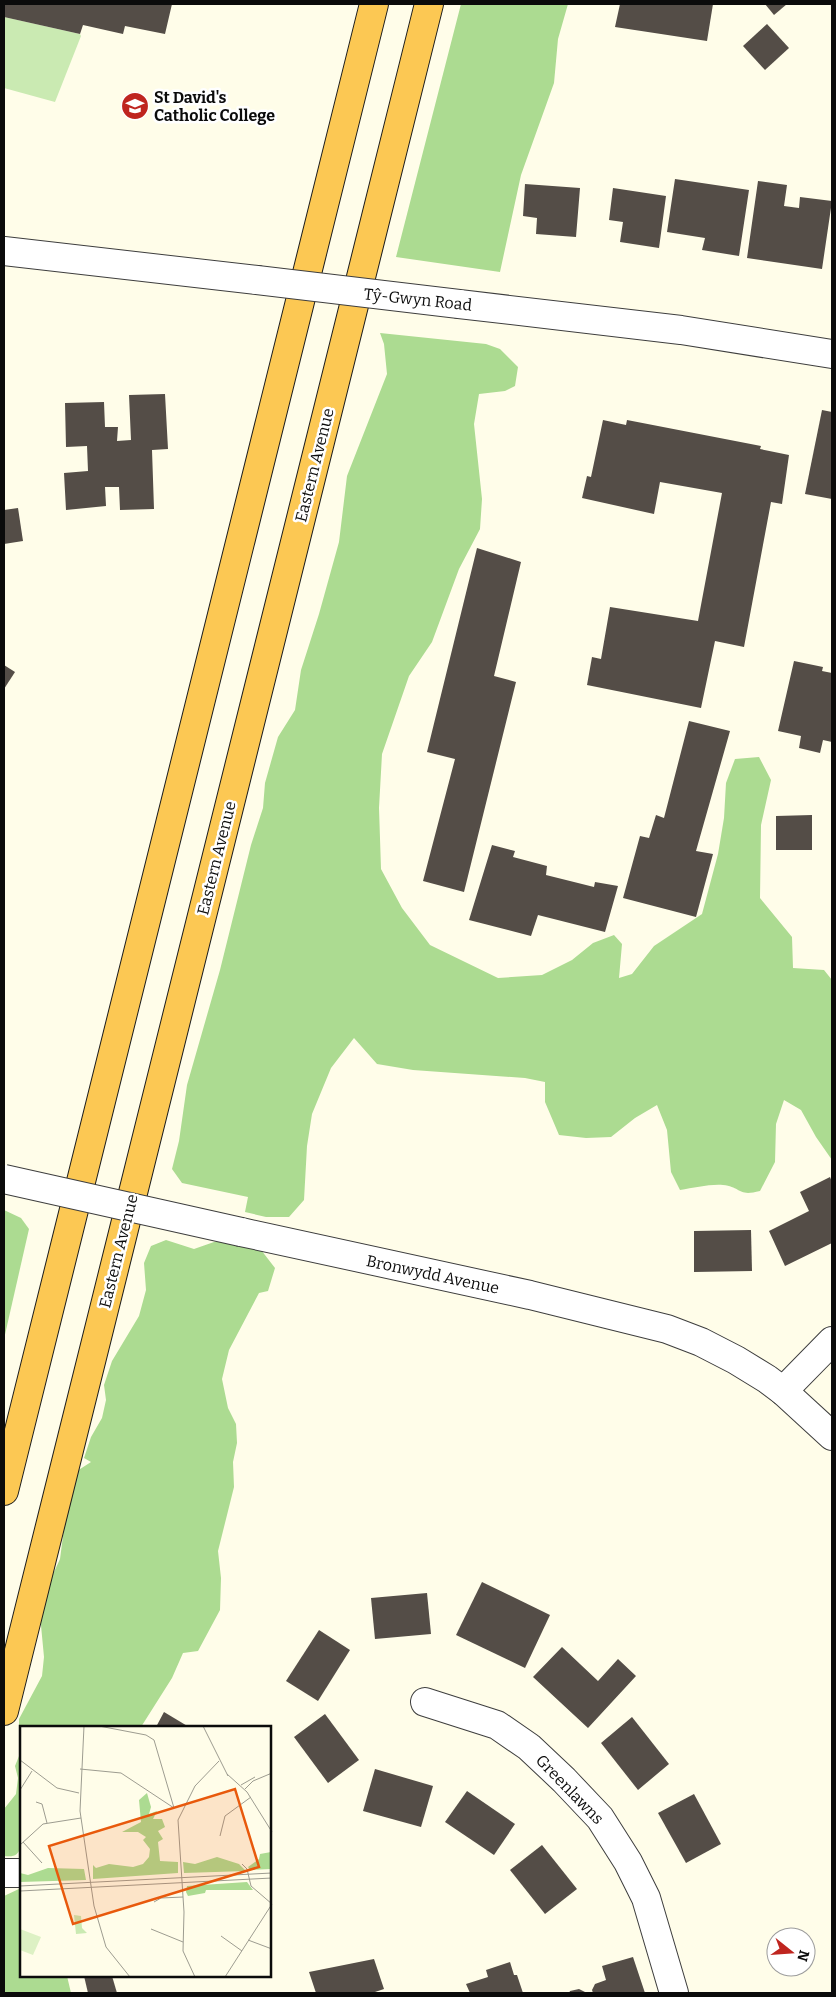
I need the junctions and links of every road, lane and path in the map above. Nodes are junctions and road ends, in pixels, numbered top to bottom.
1 (374, 4) edge
2 (429, 4) edge
3 (4, 251) edge
4 (832, 354) edge
5 (4, 1179) edge
6 (832, 1342) edge
7 (783, 1391) junction
8 (832, 1436) edge
9 (4, 1491) edge
10 (425, 1702) dead end
11 (4, 1712) edge
12 (674, 1993) edge

1 - 9 highway
2 - 11 highway, Eastern Avenue
3 - 4 street, Tŷ-Gwyn Road, bridge
5 - 7 street, Bronwydd Avenue, bridge
6 - 7 street
7 - 8 street, Bronwydd Avenue
10 - 12 street, Greenlawns

